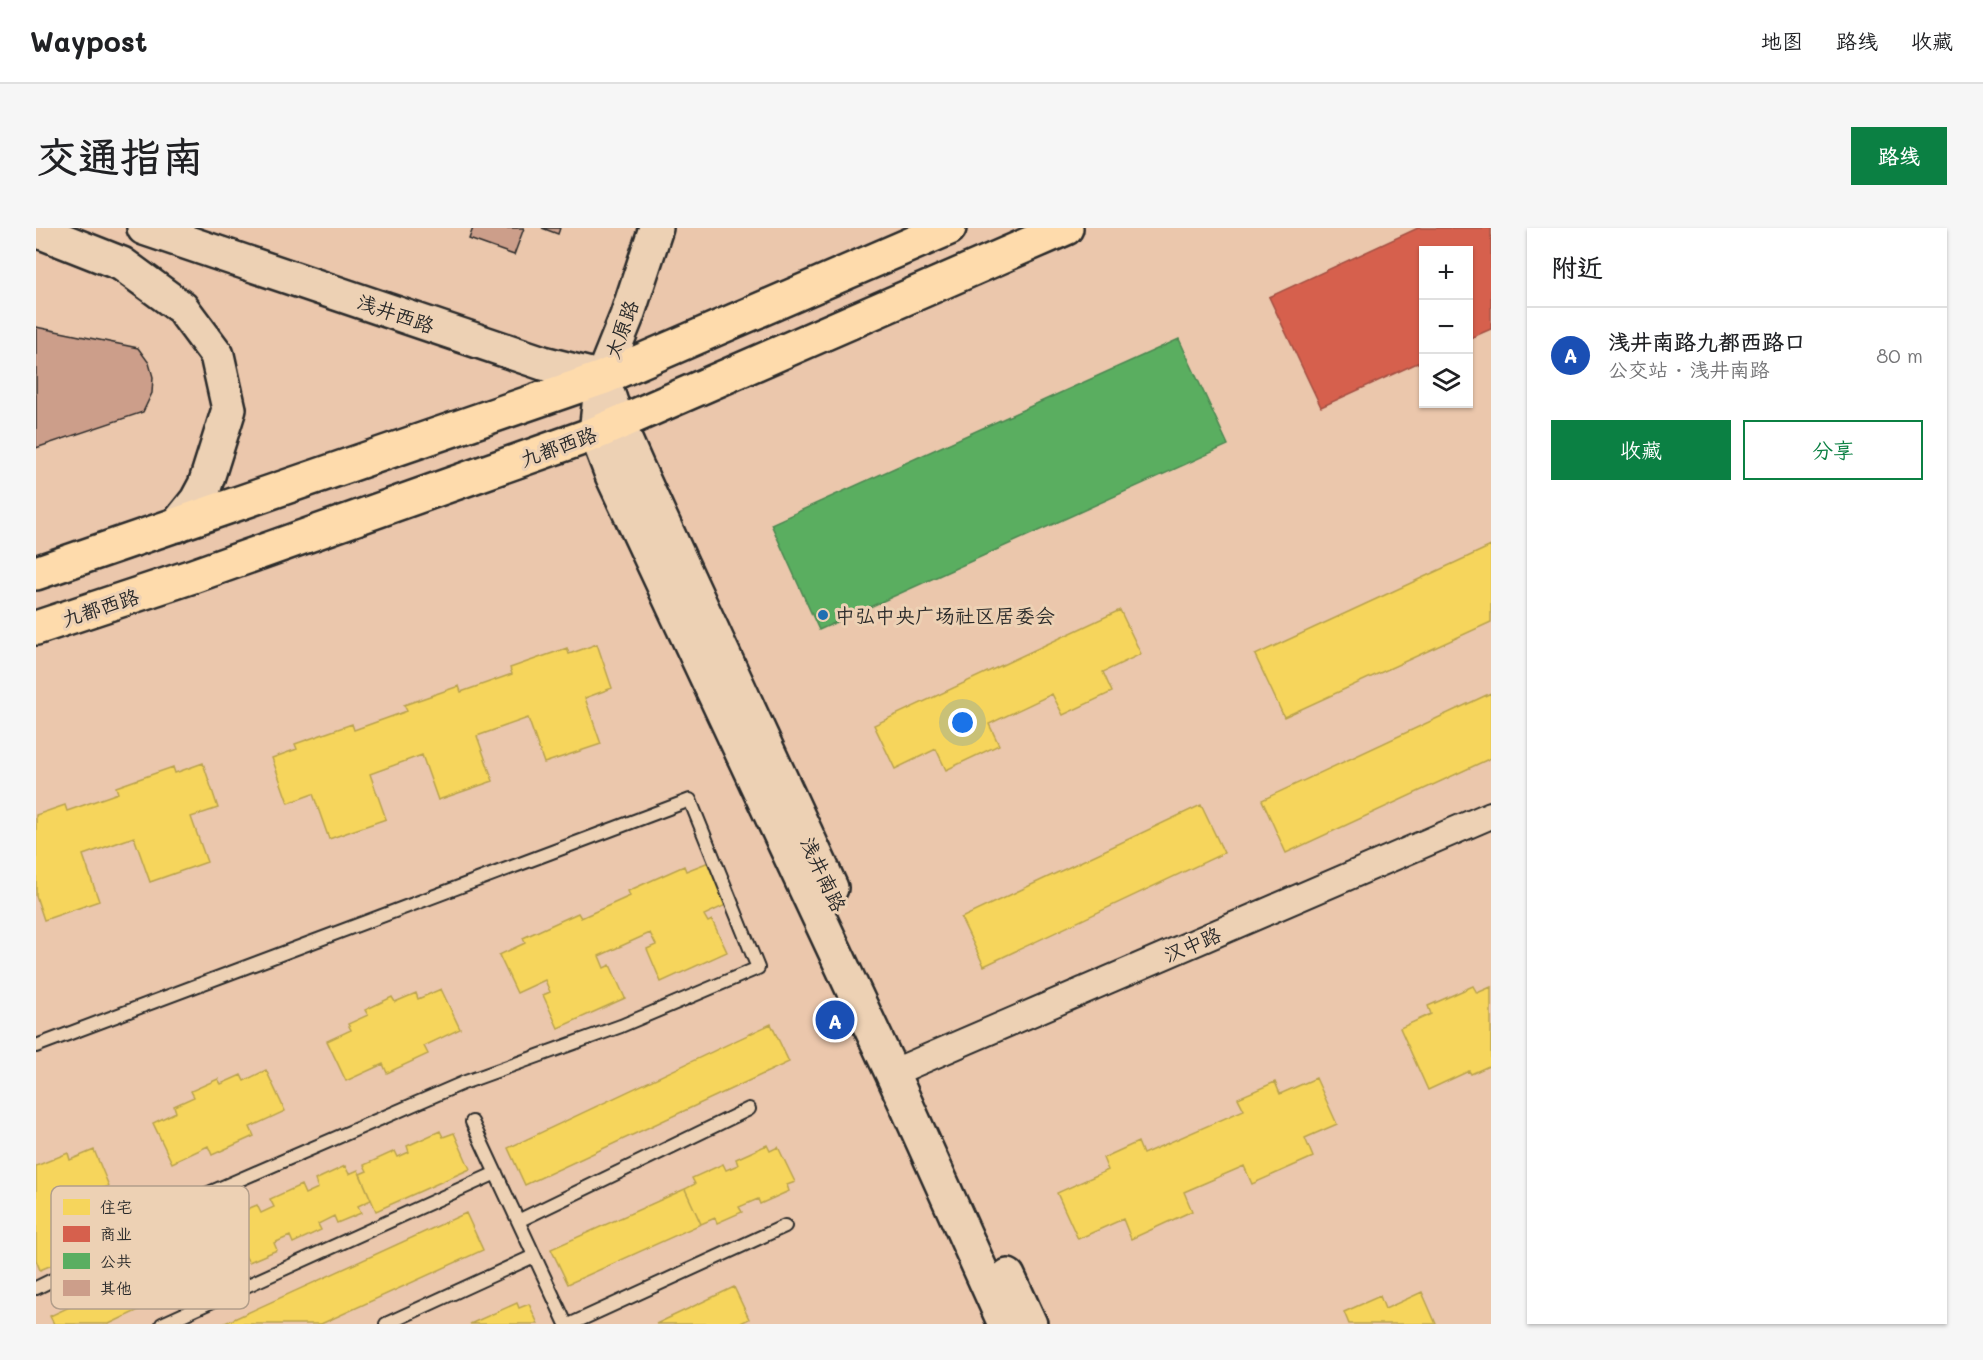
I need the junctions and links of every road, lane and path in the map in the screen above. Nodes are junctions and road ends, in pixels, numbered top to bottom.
1 (144, 228) edge
2 (656, 228) edge
3 (948, 228) edge
4 (1066, 228) edge
5 (36, 230) edge
6 (602, 378) junction
7 (607, 429) junction
8 (177, 525) junction
9 (36, 573) edge
10 (36, 628) edge
11 (1491, 815) edge
12 (36, 1046) edge
13 (902, 1069) junction
14 (749, 1110) dead end
15 (472, 1122) dead end
16 (496, 1173) junction
17 (225, 1186) edge
18 (518, 1221) junction
19 (785, 1226) dead end
20 (534, 1256) junction
21 (51, 1281) edge
22 (249, 1285) edge
23 (36, 1288) edge
24 (195, 1309) edge
25 (162, 1324) edge
26 (386, 1324) edge
27 (566, 1324) edge
28 (571, 1324) edge
29 (1005, 1324) edge
30 (1030, 1324) edge

1 - 6 street, 浅井西路
2 - 6 street, 太原路
3 - 6 main road
4 - 7 main road, 九都西路
5 - 8 street
6 - 7 street, 太原路
6 - 8 main road
7 - 10 main road, 九都西路
7 - 13 street, 浅井南路
8 - 9 main road
11 - 13 street, 汉中路
12 - 17 lane
13 - 29 street, 浅井南路
13 - 30 street, 浅井南路
14 - 18 lane
15 - 16 lane
16 - 18 lane
16 - 22 lane
18 - 20 lane
19 - 28 lane
20 - 26 lane
20 - 27 lane
21 - 23 lane
24 - 25 lane

